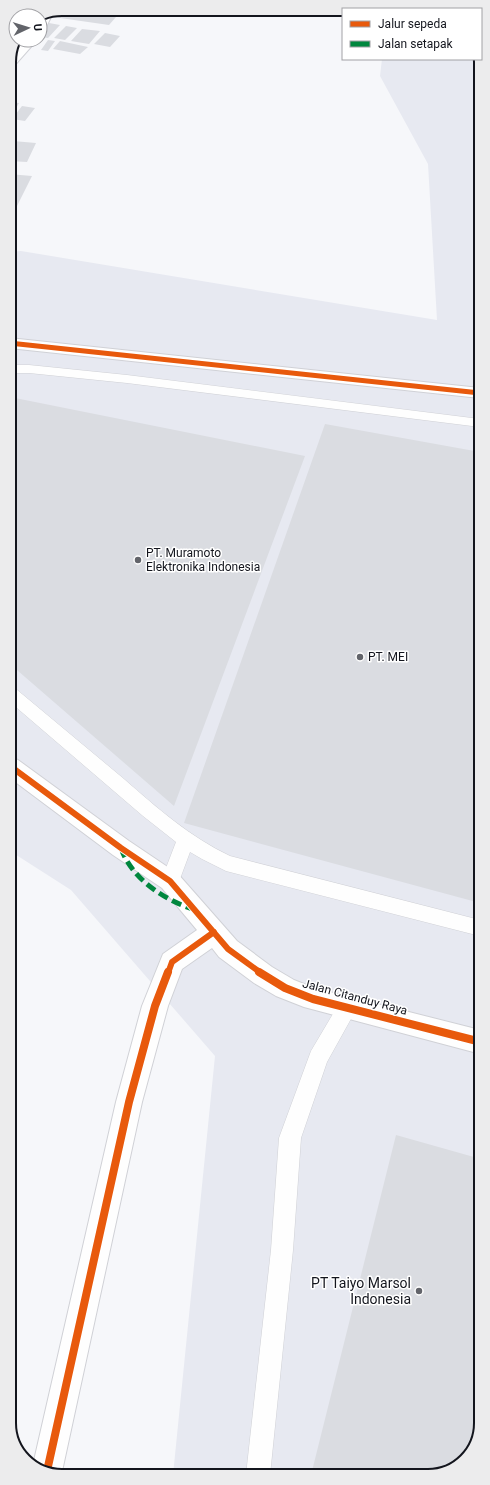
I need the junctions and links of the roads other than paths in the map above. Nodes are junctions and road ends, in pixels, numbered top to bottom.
1 (16, 344) edge
2 (16, 369) edge
3 (474, 392) edge
4 (474, 422) edge
5 (16, 698) edge
6 (16, 770) edge
7 (186, 840) junction
8 (121, 848) junction
9 (170, 881) junction
10 (193, 909) junction
11 (474, 926) edge
12 (214, 932) junction
13 (347, 1008) junction
14 (474, 1040) edge
15 (48, 1467) edge
16 (259, 1469) edge

1 - 3 street
2 - 4 lane
5 - 7 lane
6 - 8 street, Jalan Citanduy Raya
7 - 9 lane
7 - 11 lane
8 - 9 street, Jalan Citanduy Raya
8 - 10 street
9 - 10 street, Jalan Citanduy Raya
10 - 12 street, Jalan Citanduy Raya
12 - 13 street, Jalan Citanduy Raya
12 - 15 street
13 - 14 street, Jalan Citanduy Raya
13 - 16 lane

